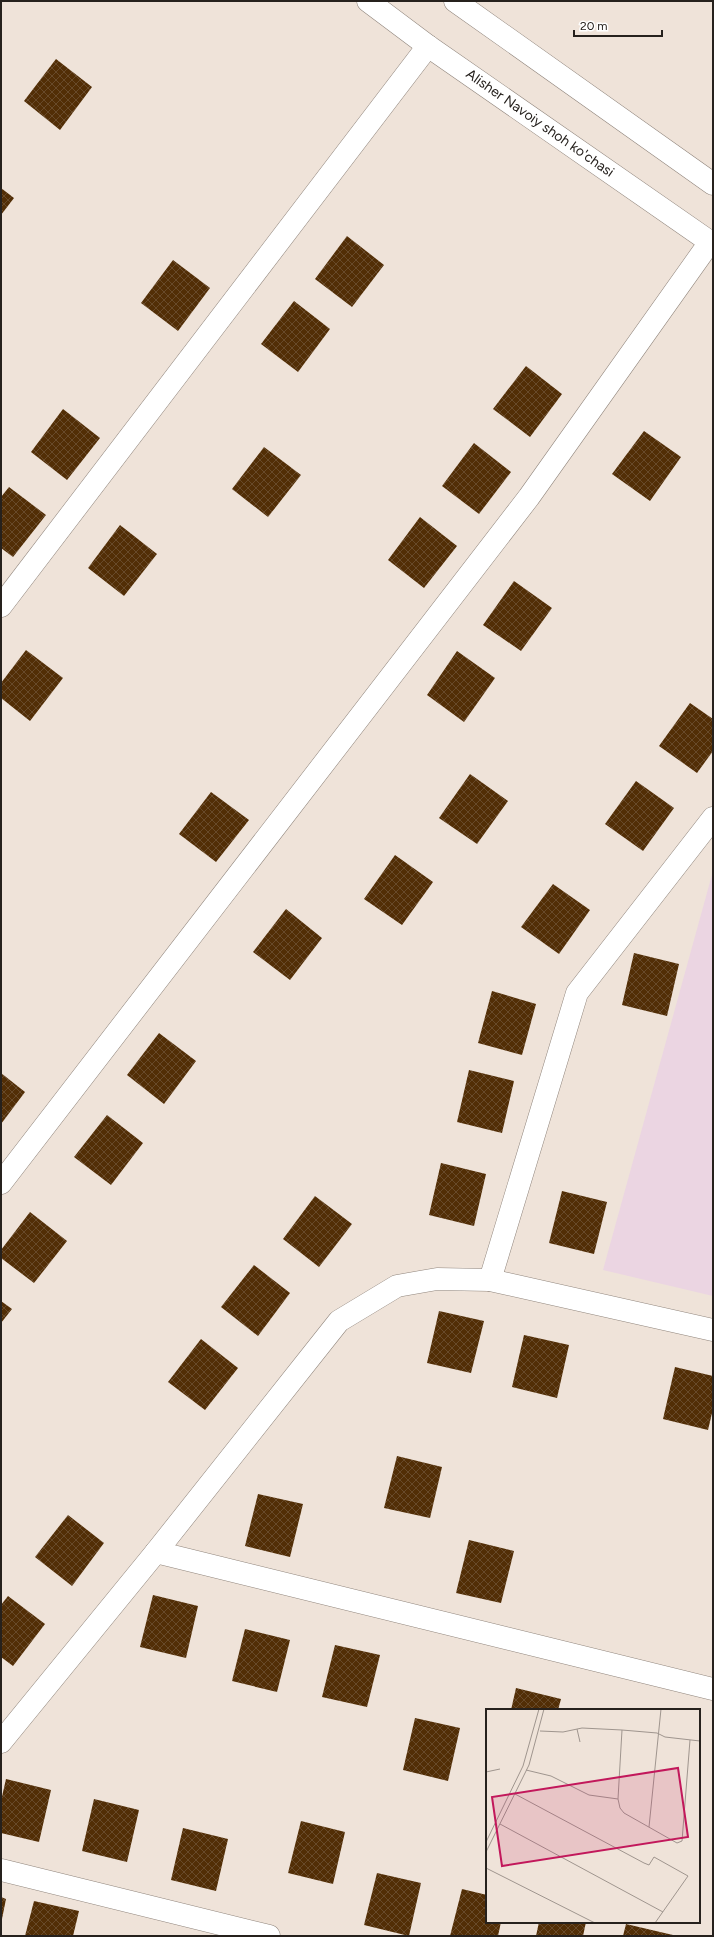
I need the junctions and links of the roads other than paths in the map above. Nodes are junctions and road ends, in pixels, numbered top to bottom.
1 (368, 1) edge
2 (455, 1) edge
3 (428, 46) junction
4 (713, 184) edge
5 (711, 243) edge
6 (1, 606) edge
7 (713, 818) edge
8 (1, 1183) edge
9 (490, 1280) junction
10 (713, 1330) edge
11 (156, 1552) junction
12 (713, 1689) edge
13 (1, 1742) edge
14 (1, 1870) edge
15 (269, 1936) edge

1 - 3 street, Alisher Navoiy shoh ko'chasi
2 - 4 street
3 - 5 street, Alisher Navoiy shoh ko'chasi
3 - 6 street
5 - 8 street
7 - 9 street
9 - 10 street
9 - 11 street
11 - 12 street
11 - 13 street
14 - 15 street

